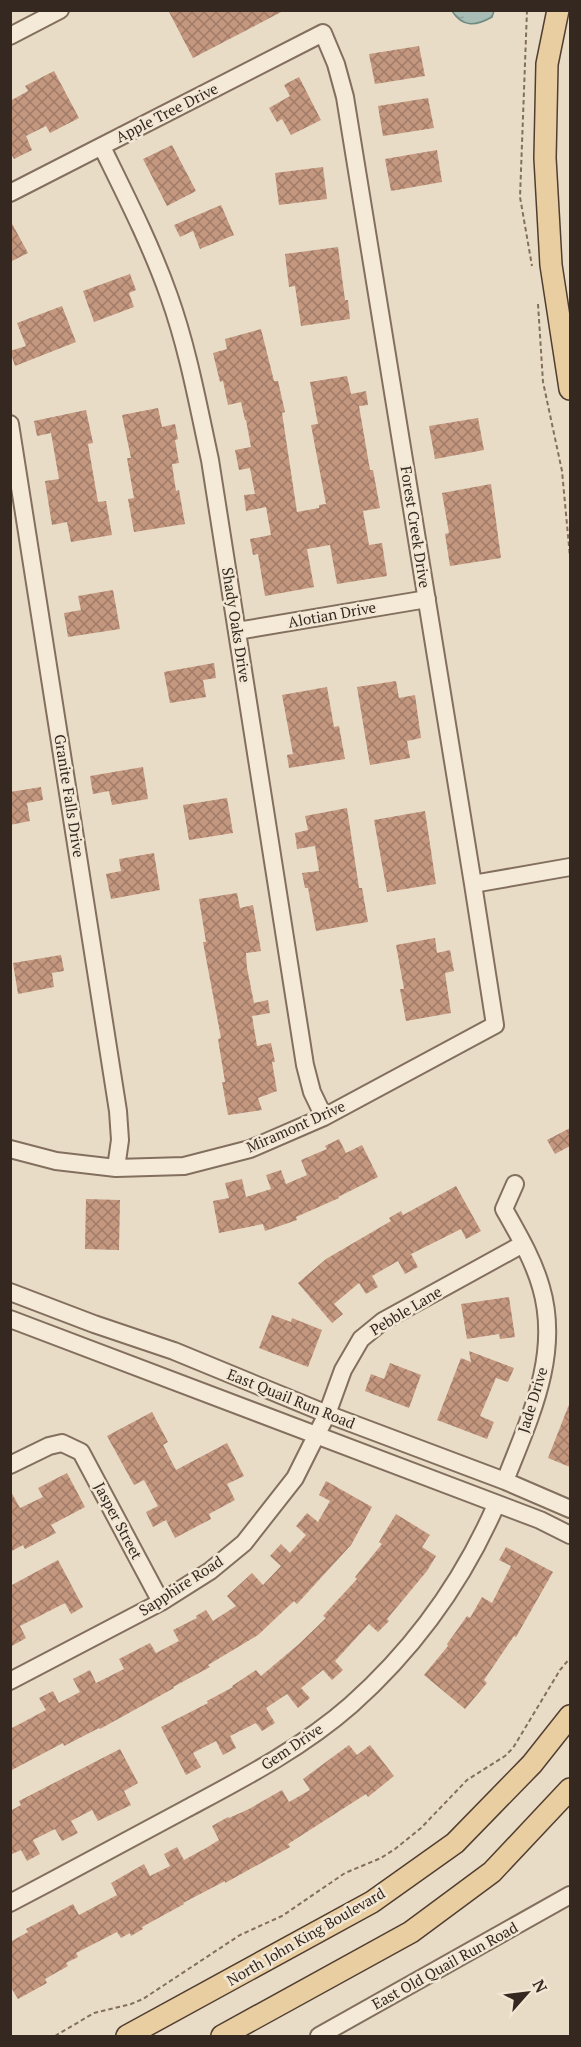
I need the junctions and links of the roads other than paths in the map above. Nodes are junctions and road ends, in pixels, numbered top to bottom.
1 (60, 10) edge
2 (558, 10) edge
3 (323, 33) joint
4 (10, 36) edge
5 (102, 147) junction
6 (10, 194) edge
7 (570, 389) edge
8 (10, 424) edge
9 (427, 599) junction
10 (237, 631) junction
11 (570, 867) edge
12 (473, 884) junction
13 (495, 1025) joint
14 (324, 1117) junction
15 (10, 1149) edge
16 (117, 1168) junction
17 (515, 1184) dead end
18 (523, 1244) junction
19 (10, 1292) edge
20 (10, 1319) edge
21 (327, 1414) junction
22 (317, 1436) junction
23 (10, 1466) edge
24 (505, 1481) junction
25 (496, 1504) junction
26 (570, 1509) edge
27 (570, 1535) edge
28 (160, 1602) junction
29 (10, 1681) edge
30 (570, 1716) edge
31 (570, 1789) edge
32 (570, 1895) edge
33 (10, 1903) edge
34 (127, 2037) edge
35 (222, 2037) edge
36 (319, 2037) edge

1 - 4 street
2 - 7 main road
3 - 5 street, Apple Tree Drive
3 - 9 street, Forest Creek Drive
5 - 6 street, Apple Tree Drive
5 - 10 street, Shady Oaks Drive
8 - 16 street, Granite Falls Drive
9 - 10 street, Alotian Drive
9 - 12 street, Forest Creek Drive
10 - 14 street, Shady Oaks Drive
11 - 12 street
12 - 13 street, Forest Creek Drive
13 - 14 street, Miramont Drive
14 - 16 street, Miramont Drive
15 - 16 street, Miramont Drive
17 - 18 street, Jade Drive
18 - 21 street, Pebble Lane
18 - 24 street, Jade Drive
19 - 21 street, East Quail Run Road
20 - 22 street, East Quail Run Road
21 - 22 street, Sapphire Road
21 - 24 street, East Quail Run Road
22 - 25 street, East Quail Run Road
22 - 28 street, Sapphire Road
23 - 28 street, Jasper Street
24 - 26 street, East Quail Run Road
25 - 27 street, East Quail Run Road
25 - 33 street, Gem Drive
28 - 29 street, Sapphire Road
30 - 34 main road, North John King Boulevard
31 - 35 main road
32 - 36 street, East Old Quail Run Road

